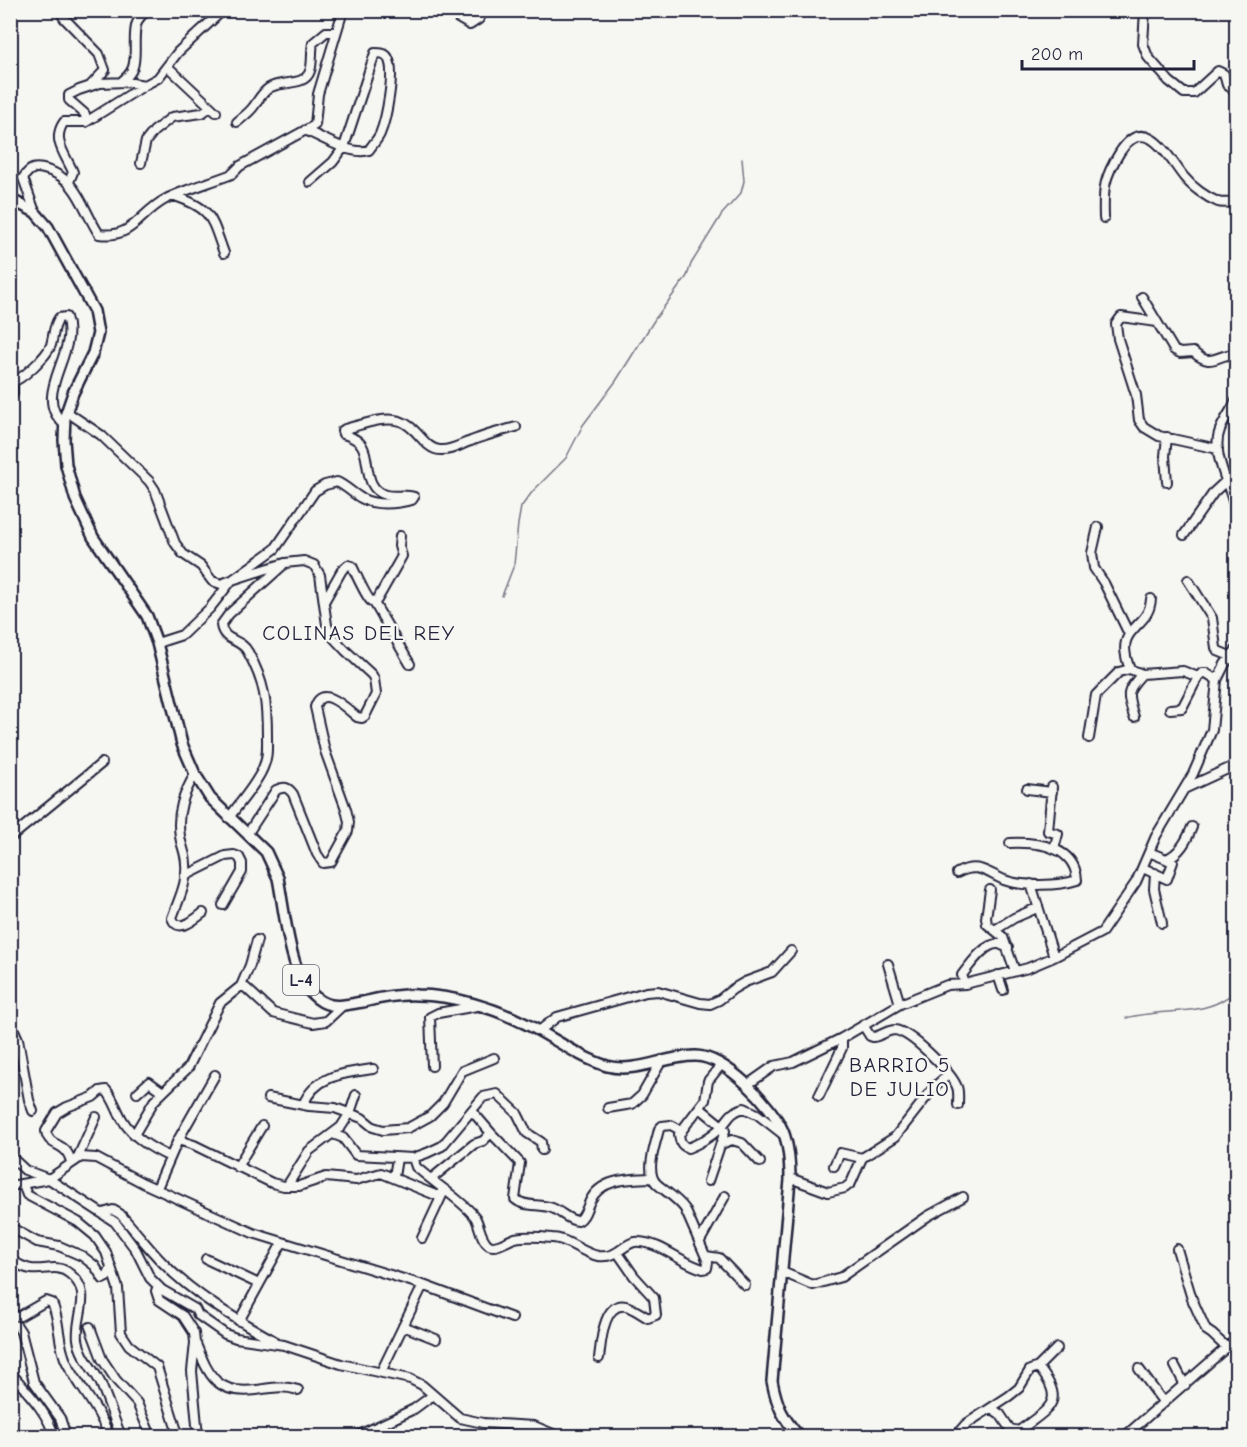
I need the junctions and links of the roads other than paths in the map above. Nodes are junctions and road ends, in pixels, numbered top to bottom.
1 (60, 10) edge
2 (151, 10) edge
3 (223, 10) edge
4 (345, 10) edge
5 (453, 10) edge
6 (481, 10) edge
7 (1145, 10) edge
8 (336, 32) junction
9 (167, 66) junction
10 (121, 82) junction
11 (145, 85) junction
12 (90, 86) junction
13 (1236, 90) edge
14 (86, 122) junction
15 (237, 122) dead end
16 (305, 130) junction
17 (344, 147) junction
18 (141, 163) dead end
19 (69, 182) junction
20 (310, 182) dead end
21 (176, 196) junction
22 (10, 199) edge
23 (1236, 201) edge
24 (35, 212) junction
25 (1104, 218) dead end
26 (224, 253) dead end
27 (1142, 297) dead end
28 (1157, 322) junction
29 (1236, 354) edge
30 (12, 383) edge
31 (10, 398) edge
32 (1236, 401) edge
33 (67, 412) junction
34 (65, 425) junction
35 (516, 427) dead end
36 (1167, 437) junction
37 (1218, 449) junction
38 (1227, 480) junction
39 (1167, 482) dead end
40 (1234, 490) edge
41 (1236, 513) edge
42 (1098, 527) dead end
43 (1185, 535) dead end
44 (400, 536) dead end
45 (285, 563) junction
46 (232, 580) junction
47 (1188, 580) dead end
48 (1151, 599) dead end
49 (324, 601) junction
50 (373, 601) junction
51 (1129, 634) junction
52 (157, 643) junction
53 (1233, 653) edge
54 (410, 664) dead end
55 (1130, 669) junction
56 (1143, 674) junction
57 (1198, 677) junction
58 (1217, 680) junction
59 (1170, 709) dead end
60 (1134, 717) dead end
61 (1089, 738) dead end
62 (102, 763) dead end
63 (1236, 765) edge
64 (195, 774) junction
65 (1185, 788) junction
66 (1026, 789) dead end
67 (229, 818) junction
68 (1192, 827) dead end
69 (248, 833) junction
70 (10, 838) edge
71 (1010, 843) dead end
72 (1054, 849) junction
73 (1149, 852) junction
74 (1166, 859) junction
75 (1143, 868) junction
76 (957, 873) dead end
77 (1155, 873) junction
78 (185, 876) junction
79 (1031, 884) junction
80 (990, 890) dead end
81 (224, 905) dead end
82 (1037, 908) junction
83 (203, 912) dead end
84 (1162, 923) dead end
85 (995, 930) junction
86 (256, 940) dead end
87 (1008, 948) junction
88 (791, 951) dead end
89 (1054, 957) junction
90 (888, 964) dead end
91 (1015, 971) junction
92 (998, 975) junction
93 (965, 984) junction
94 (241, 986) junction
95 (1003, 990) dead end
96 (900, 1004) junction
97 (342, 1006) junction
98 (477, 1006) junction
99 (10, 1021) edge
100 (863, 1024) junction
101 (539, 1031) junction
102 (842, 1038) junction
103 (495, 1058) dead end
104 (662, 1060) junction
105 (721, 1065) junction
106 (432, 1066) dead end
107 (372, 1069) dead end
108 (215, 1075) dead end
109 (948, 1075) junction
110 (747, 1085) junction
111 (163, 1092) junction
112 (137, 1093) dead end
113 (356, 1095) dead end
114 (819, 1096) dead end
115 (268, 1098) dead end
116 (303, 1105) junction
117 (958, 1105) dead end
118 (608, 1108) dead end
119 (700, 1108) junction
120 (33, 1111) dead end
121 (472, 1111) junction
122 (350, 1113) junction
123 (96, 1118) dead end
124 (262, 1126) dead end
125 (722, 1126) junction
126 (682, 1131) junction
127 (491, 1133) junction
128 (333, 1134) junction
129 (784, 1135) junction
130 (134, 1136) junction
131 (178, 1140) junction
132 (721, 1144) junction
133 (542, 1150) dead end
134 (10, 1156) edge
135 (170, 1156) junction
136 (397, 1158) junction
137 (413, 1158) junction
138 (861, 1158) junction
139 (74, 1161) junction
140 (760, 1161) dead end
141 (834, 1166) dead end
142 (237, 1167) junction
143 (394, 1177) junction
144 (651, 1178) junction
145 (790, 1178) junction
146 (49, 1179) junction
147 (431, 1179) junction
148 (708, 1180) dead end
149 (23, 1185) junction
150 (10, 1186) edge
151 (287, 1186) junction
152 (157, 1188) junction
153 (444, 1190) junction
154 (725, 1196) dead end
155 (963, 1197) dead end
156 (103, 1213) junction
157 (10, 1227) edge
158 (422, 1238) dead end
159 (700, 1241) junction
160 (282, 1242) junction
161 (1177, 1249) dead end
162 (618, 1253) junction
163 (706, 1256) junction
164 (10, 1259) edge
165 (206, 1259) dead end
166 (111, 1268) junction
167 (782, 1272) junction
168 (259, 1284) junction
169 (745, 1284) dead end
170 (423, 1285) junction
171 (158, 1286) junction
172 (10, 1316) edge
173 (512, 1318) dead end
174 (239, 1321) junction
175 (10, 1324) edge
176 (403, 1326) junction
177 (90, 1327) dead end
178 (436, 1339) dead end
179 (1234, 1341) dead end
180 (195, 1343) junction
181 (279, 1344) junction
182 (1057, 1348) dead end
183 (1227, 1348) junction
184 (599, 1358) dead end
185 (1175, 1366) dead end
186 (1038, 1367) junction
187 (1139, 1369) dead end
188 (10, 1372) edge
189 (381, 1372) junction
190 (1185, 1384) junction
191 (298, 1390) dead end
192 (433, 1395) junction
193 (1164, 1403) junction
194 (991, 1408) junction
195 (54, 1437) edge
196 (66, 1437) edge
197 (109, 1437) edge
198 (121, 1437) edge
199 (151, 1437) edge
200 (176, 1437) edge
201 (198, 1437) edge
202 (357, 1437) edge
203 (558, 1437) edge
204 (799, 1437) edge
205 (958, 1437) edge
206 (1125, 1437) edge

1 - 12 street
2 - 10 street
3 - 9 street
4 - 8 street
5 - 6 street
7 - 13 street
8 - 15 street
8 - 16 street
9 - 11 street
9 - 18 street
10 - 11 street
10 - 12 street
11 - 14 street
12 - 14 street
14 - 19 street
16 - 17 street
16 - 21 street
17 - 17 street
17 - 20 street
19 - 21 street
19 - 24 street
21 - 26 street
22 - 24 main road, L-4
23 - 25 street
24 - 33 main road, L-4
27 - 28 street
28 - 29 street
28 - 36 street
30 - 31 street
30 - 34 street
32 - 37 street
33 - 34 main road, L-4
33 - 46 street
34 - 52 main road, L-4
35 - 46 street
36 - 37 street
36 - 39 street
37 - 38 street
38 - 40 street
38 - 43 street
40 - 41 street
42 - 51 street
44 - 50 street
45 - 46 street
45 - 49 street
45 - 67 street
46 - 52 street
47 - 53 street
48 - 51 street
49 - 50 street
49 - 69 street
50 - 54 street
51 - 55 street
52 - 64 main road, L-4
53 - 58 street
55 - 56 street
55 - 61 street
56 - 57 street
56 - 60 street
57 - 58 street
57 - 59 street
58 - 65 street
62 - 70 street
63 - 65 street
64 - 67 main road, L-4
64 - 78 street
65 - 73 street
66 - 72 street
67 - 69 main road, L-4
68 - 74 street
69 - 97 main road, L-4
71 - 72 street
72 - 79 street
73 - 74 street
73 - 75 street
74 - 77 street
75 - 77 street
75 - 89 street
76 - 79 street
77 - 84 street
78 - 81 street
78 - 83 street
79 - 82 street
80 - 85 street
82 - 85 street
82 - 89 street
85 - 87 street
86 - 94 street
87 - 91 street
87 - 93 street
88 - 101 street
89 - 91 street
90 - 96 street
91 - 92 street
92 - 93 street
92 - 95 street
93 - 96 street
94 - 97 street
94 - 111 street
96 - 100 street
97 - 98 main road, L-4
98 - 101 main road, L-4
98 - 106 street
99 - 120 street
100 - 102 street
100 - 109 street
101 - 104 main road, L-4
102 - 110 street
102 - 114 street
103 - 122 street
104 - 105 main road, L-4
104 - 118 street
105 - 110 main road, L-4
105 - 119 street
107 - 116 street
108 - 131 street
109 - 117 street
109 - 138 street
110 - 129 main road, L-4
111 - 112 street
111 - 130 street
113 - 122 street
115 - 116 street
116 - 122 street
119 - 125 street
119 - 126 street
121 - 127 street
121 - 133 street
121 - 137 street
122 - 128 street
123 - 139 street
124 - 142 street
125 - 126 street
125 - 129 street
125 - 132 street
126 - 144 street
127 - 144 street
127 - 147 street
128 - 136 street
128 - 151 street
129 - 145 main road, L-4
130 - 135 street
130 - 139 street
131 - 135 street
131 - 142 street
132 - 140 street
132 - 148 street
134 - 146 street
135 - 152 street
136 - 137 street
136 - 143 street
137 - 147 street
138 - 141 street
138 - 145 street
139 - 146 street
139 - 152 street
142 - 151 street
143 - 151 street
143 - 153 street
144 - 159 street
145 - 167 main road, L-4
146 - 149 street
146 - 156 street
147 - 153 street
149 - 150 street
149 - 166 street
152 - 160 street
153 - 158 street
153 - 162 street
154 - 159 street
155 - 167 street
156 - 171 street
156 - 174 street
157 - 166 street
159 - 163 street
160 - 168 street
160 - 170 street
161 - 183 street
162 - 163 street
162 - 184 street
163 - 169 street
164 - 198 street
165 - 168 street
166 - 200 street
167 - 204 main road, L-4
168 - 174 street
170 - 173 street
170 - 176 street
171 - 180 street
171 - 181 street
172 - 197 street
174 - 181 street
175 - 196 street
176 - 178 street
176 - 189 street
177 - 199 street
179 - 183 street
180 - 191 street
180 - 201 street
181 - 189 street
182 - 186 street
183 - 190 street
185 - 190 street
186 - 194 street
186 - 194 street
187 - 193 street
188 - 195 street
189 - 192 street
190 - 193 street
192 - 202 street
192 - 203 street
193 - 206 street
194 - 205 street

